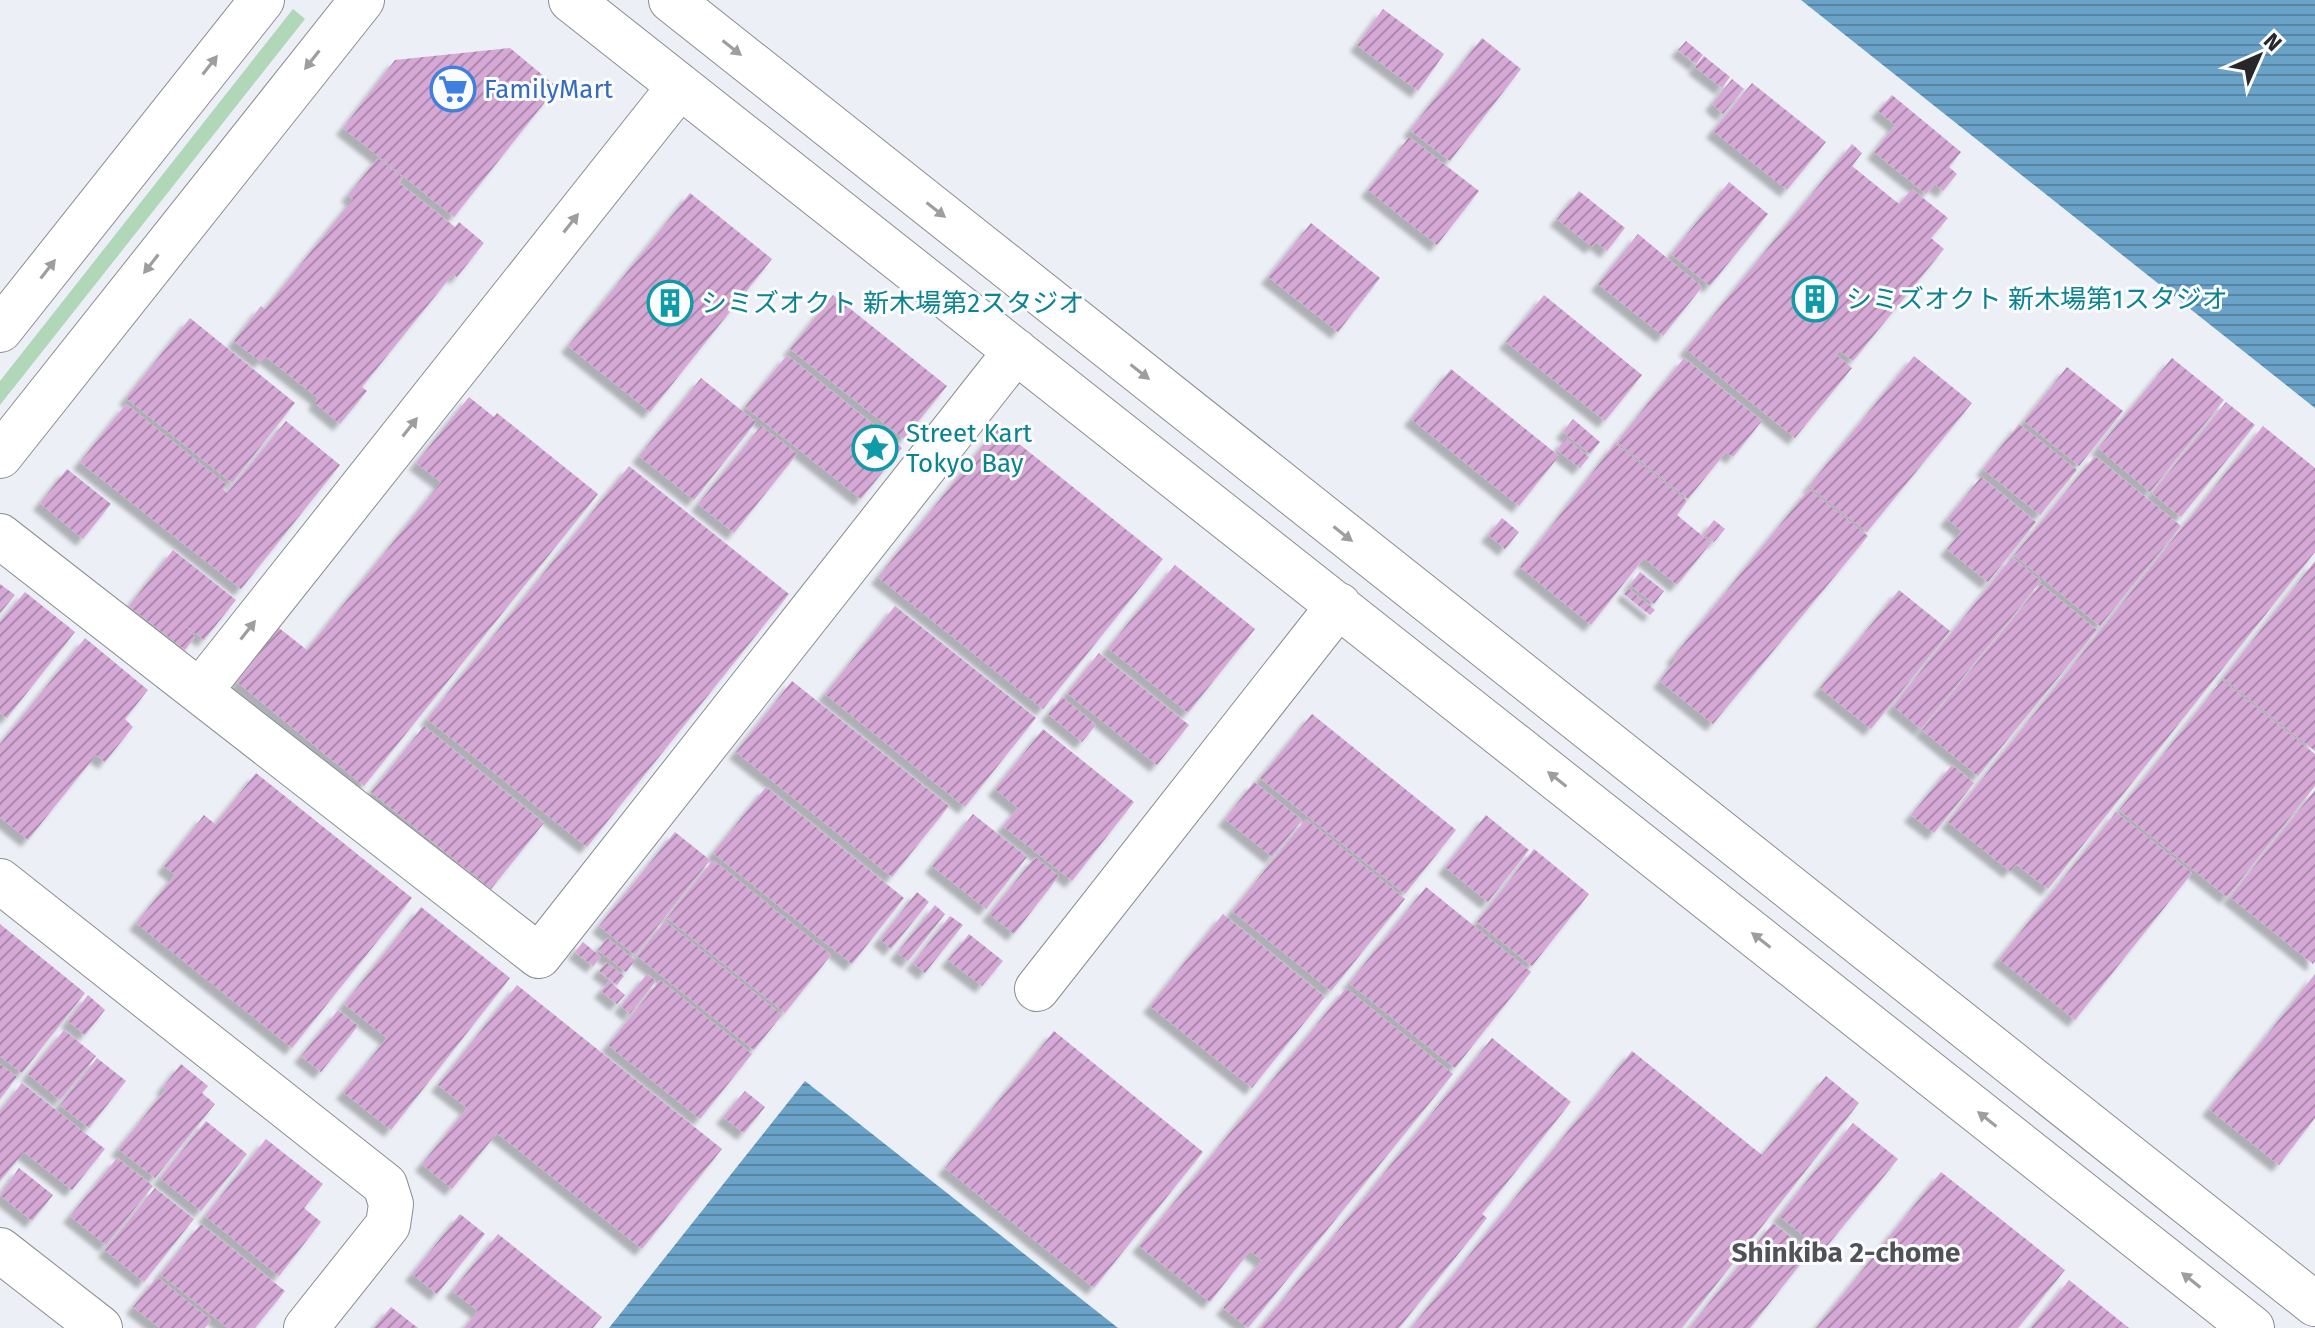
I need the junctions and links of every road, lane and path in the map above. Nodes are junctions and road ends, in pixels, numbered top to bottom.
1 (262, 0) edge
2 (362, 0) edge
3 (571, 0) edge
4 (671, 0) edge
5 (680, 86) junction
6 (0, 330) edge
7 (1016, 351) junction
8 (0, 456) edge
9 (0, 536) edge
10 (1339, 605) junction
11 (200, 691) junction
12 (0, 881) edge
13 (1842, 930) junction
14 (1805, 975) junction
15 (1037, 989) dead end
16 (0, 1250) edge
17 (2315, 1304) edge
18 (100, 1328) edge
19 (306, 1328) edge
20 (2252, 1328) edge

6 -> 1 street
2 -> 8 street
3 - 5 street
4 -> 13 street
5 - 7 street
11 -> 5 street
7 - 10 street
7 - 11 street
9 - 11 street
14 -> 10 street
10 - 15 street
12 - 19 street
13 - 14 street
13 - 17 street
20 -> 14 street
16 - 18 street

